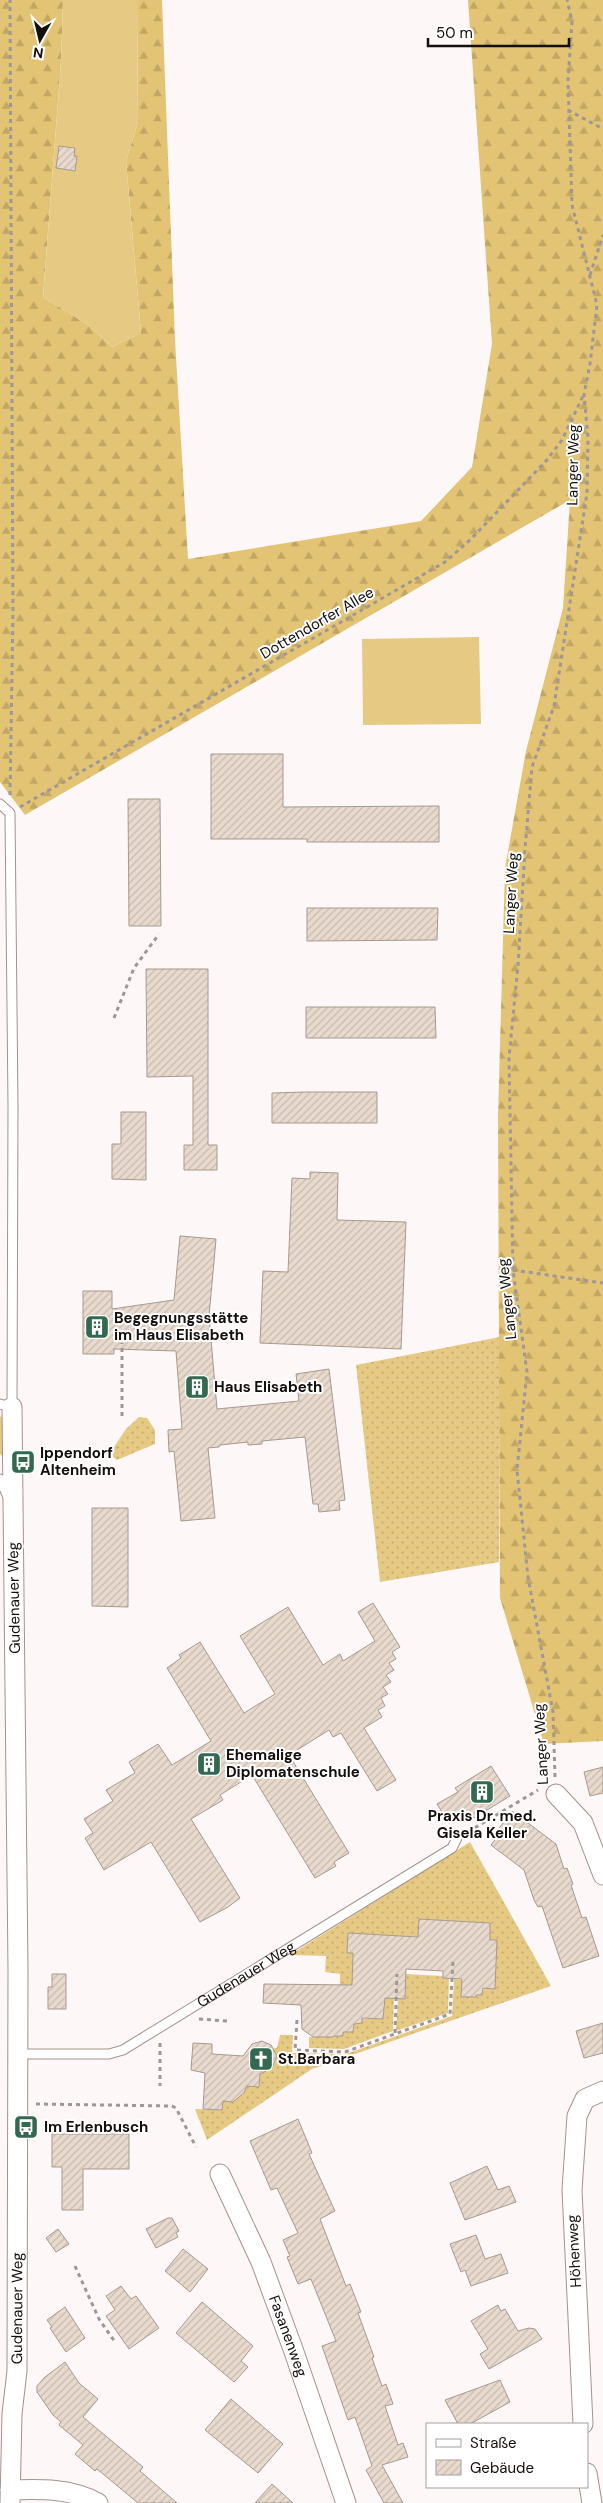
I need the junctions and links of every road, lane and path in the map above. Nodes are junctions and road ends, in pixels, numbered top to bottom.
1 (10, 0) edge
2 (567, 0) edge
3 (568, 110) junction
4 (603, 129) edge
5 (603, 235) edge
6 (590, 276) junction
7 (584, 394) junction
8 (0, 804) edge
9 (10, 813) junction
10 (159, 934) dead end
11 (114, 1018) dead end
12 (513, 1270) junction
13 (603, 1283) edge
14 (122, 1343) dead end
15 (6, 1405) edge
16 (122, 1416) dead end
17 (0, 1479) edge
18 (12, 1508) junction
19 (556, 1794) junction
20 (457, 1838) joint
21 (603, 1874) edge
22 (453, 1961) dead end
23 (397, 1974) dead end
24 (296, 2020) dead end
25 (160, 2028) junction
26 (395, 2033) junction
27 (17, 2054) junction
28 (8, 2081) edge
29 (160, 2086) dead end
30 (603, 2091) edge
31 (16, 2104) junction
32 (196, 2147) dead end
33 (220, 2174) dead end
34 (75, 2266) dead end
35 (115, 2342) dead end
36 (6, 2417) edge
37 (583, 2423) edge
38 (588, 2479) edge
39 (10, 2496) edge
40 (98, 2503) edge
41 (346, 2503) edge
42 (592, 2503) edge

1 - 9 path
2 - 3 path, Langer Weg
3 - 4 path
3 - 6 path, Langer Weg
5 - 6 path
6 - 7 path, Langer Weg
7 - 9 path, Dottendorfer Allee
7 - 12 path, Langer Weg
8 - 9 lane
9 - 15 lane, Gudenauer Weg
10 - 11 path
12 - 13 path
12 - 19 path, Langer Weg
14 - 16 path
15 - 18 street, Gudenauer Weg
17 - 18 lane
18 - 27 street, Gudenauer Weg
19 - 20 path
19 - 21 street
20 - 25 lane, Gudenauer Weg
22 - 26 path
23 - 26 path
24 - 26 path
25 - 27 lane, Gudenauer Weg
25 - 29 path
27 - 28 street, Gudenauer Weg
28 - 31 street, Gudenauer Weg
30 - 37 street, Höhenweg
31 - 32 path
31 - 36 street, Gudenauer Weg
33 - 41 street, Fasanenweg
34 - 35 path
36 - 39 street, Gudenauer Weg
38 - 42 street
39 - 40 street

